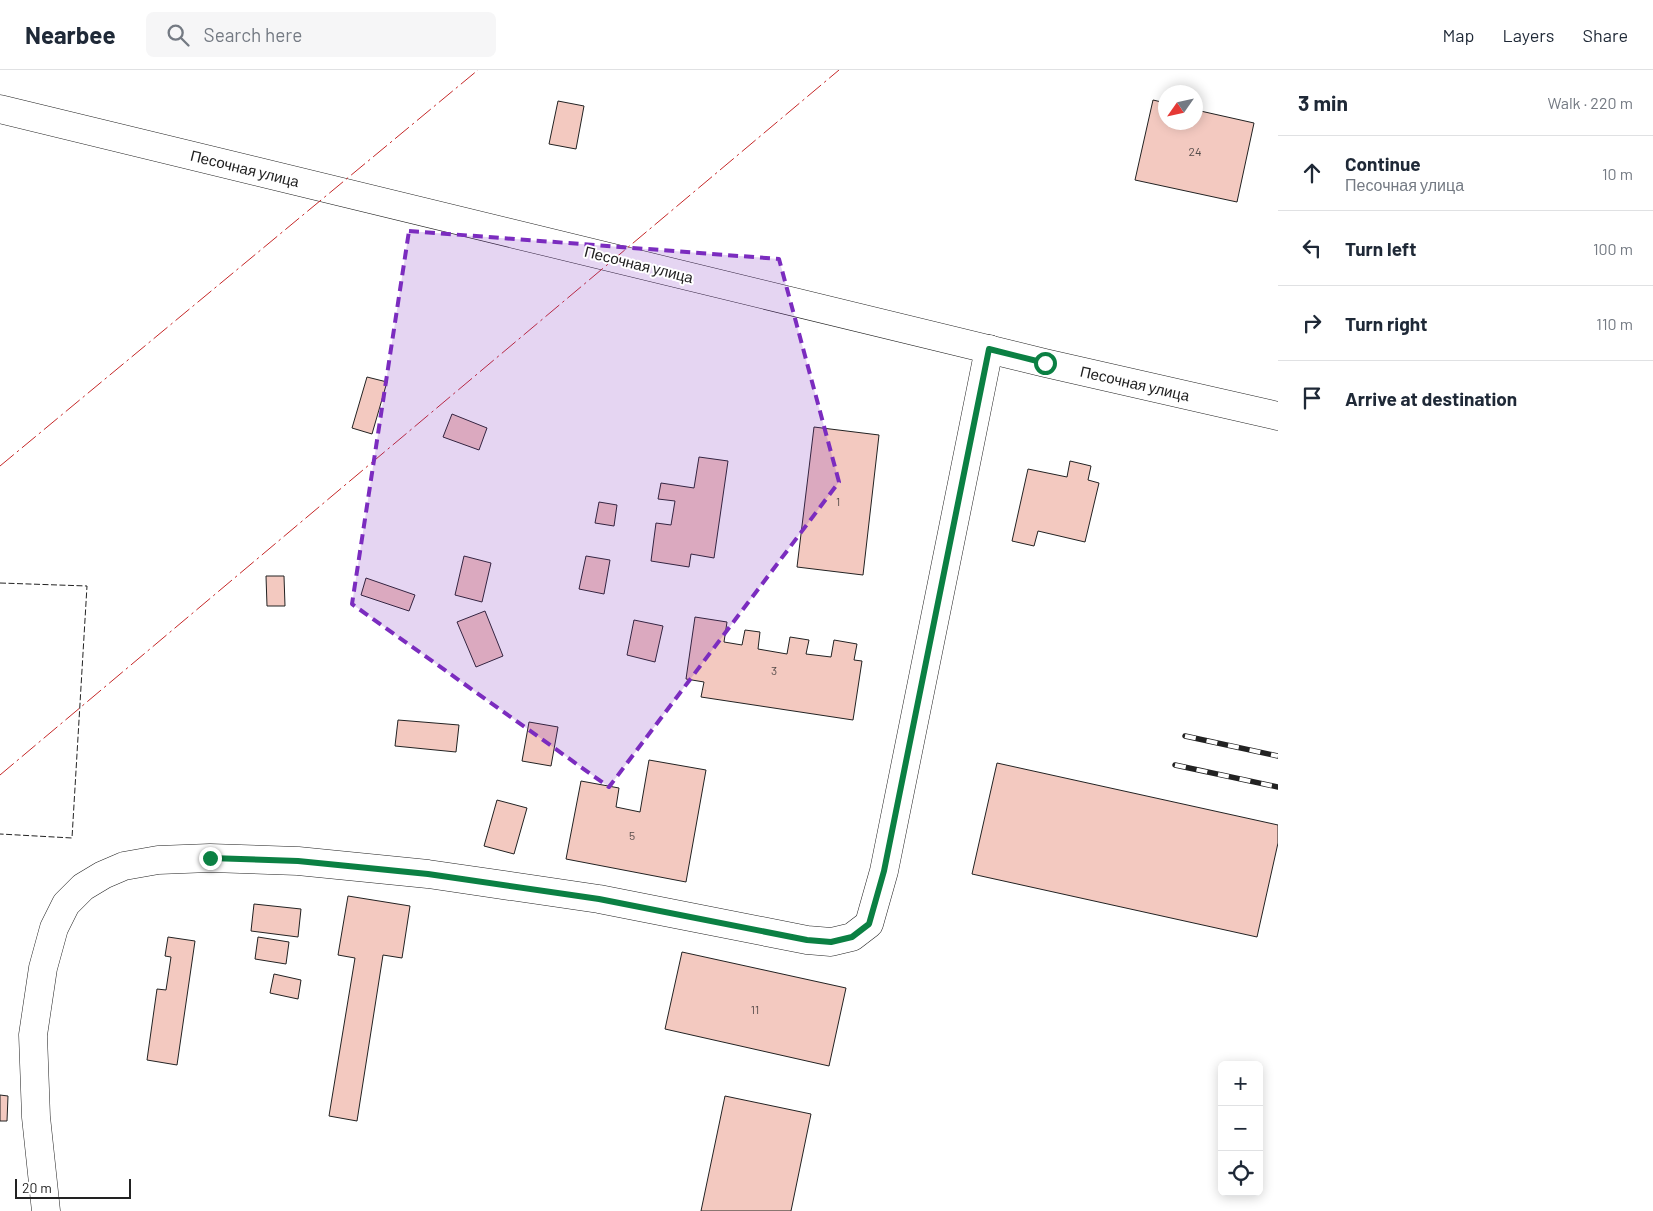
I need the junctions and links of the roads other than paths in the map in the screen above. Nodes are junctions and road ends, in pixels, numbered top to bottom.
1 (0, 109) edge
2 (989, 349) junction
3 (1278, 416) edge
4 (46, 1211) edge

1 - 2 street, Песочная улица
2 - 3 street, Песочная улица
2 - 4 street

